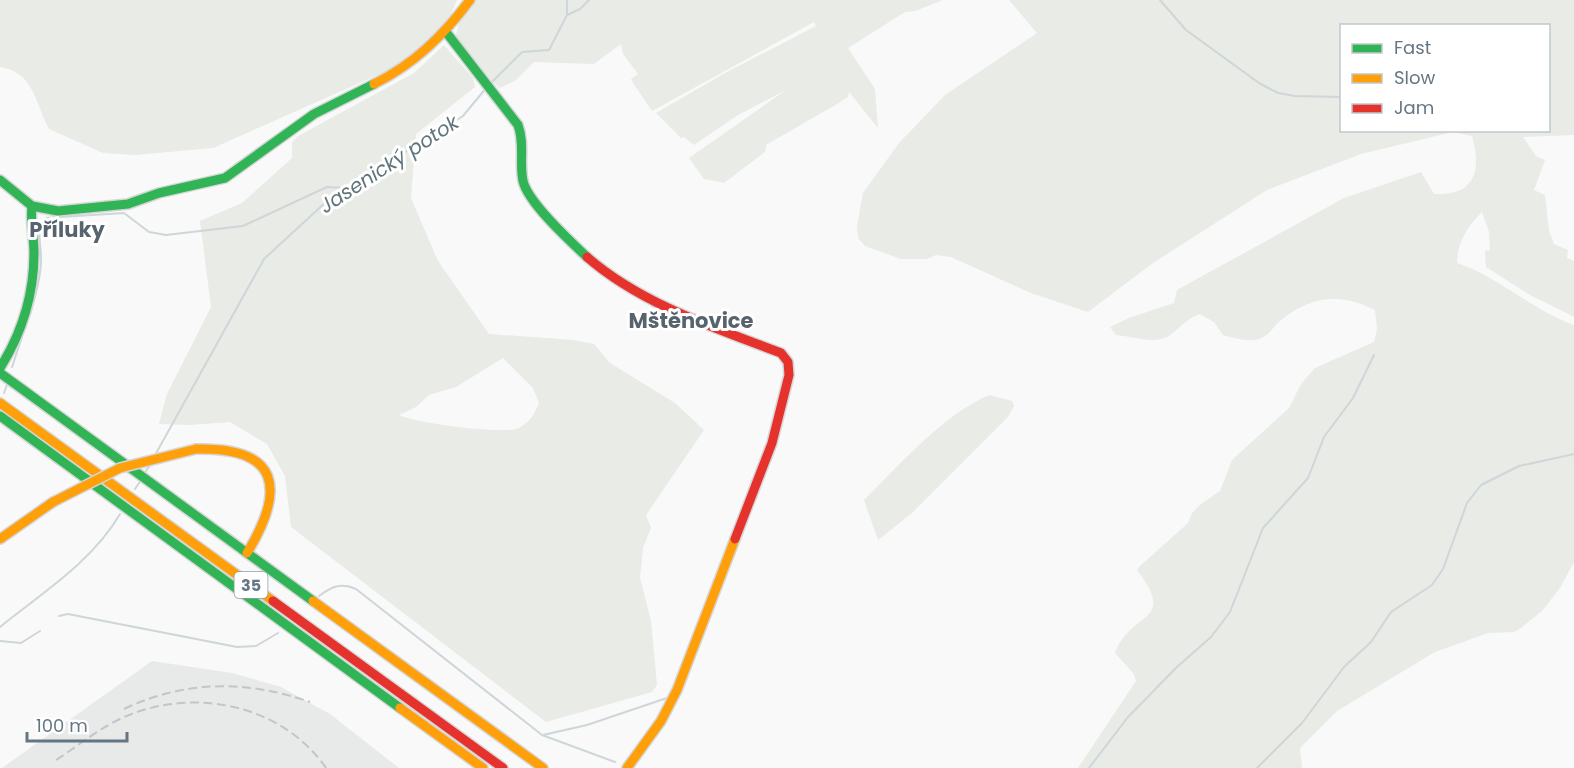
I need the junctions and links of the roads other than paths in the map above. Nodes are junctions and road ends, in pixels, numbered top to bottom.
1 (470, 0) edge
2 (446, 32) junction
3 (0, 180) edge
4 (32, 206) junction
5 (0, 370) edge
6 (0, 402) edge
7 (0, 416) edge
8 (0, 539) edge
9 (247, 553) junction
10 (483, 768) edge
11 (503, 768) edge
12 (543, 768) edge
13 (627, 768) edge

1 - 2 main road
2 - 4 main road
2 - 13 main road
3 - 4 main road
4 - 5 main road
5 - 9 main road
6 - 11 main road, 35
7 - 10 main road, 35
8 - 9 main road, bridge
9 - 12 main road

